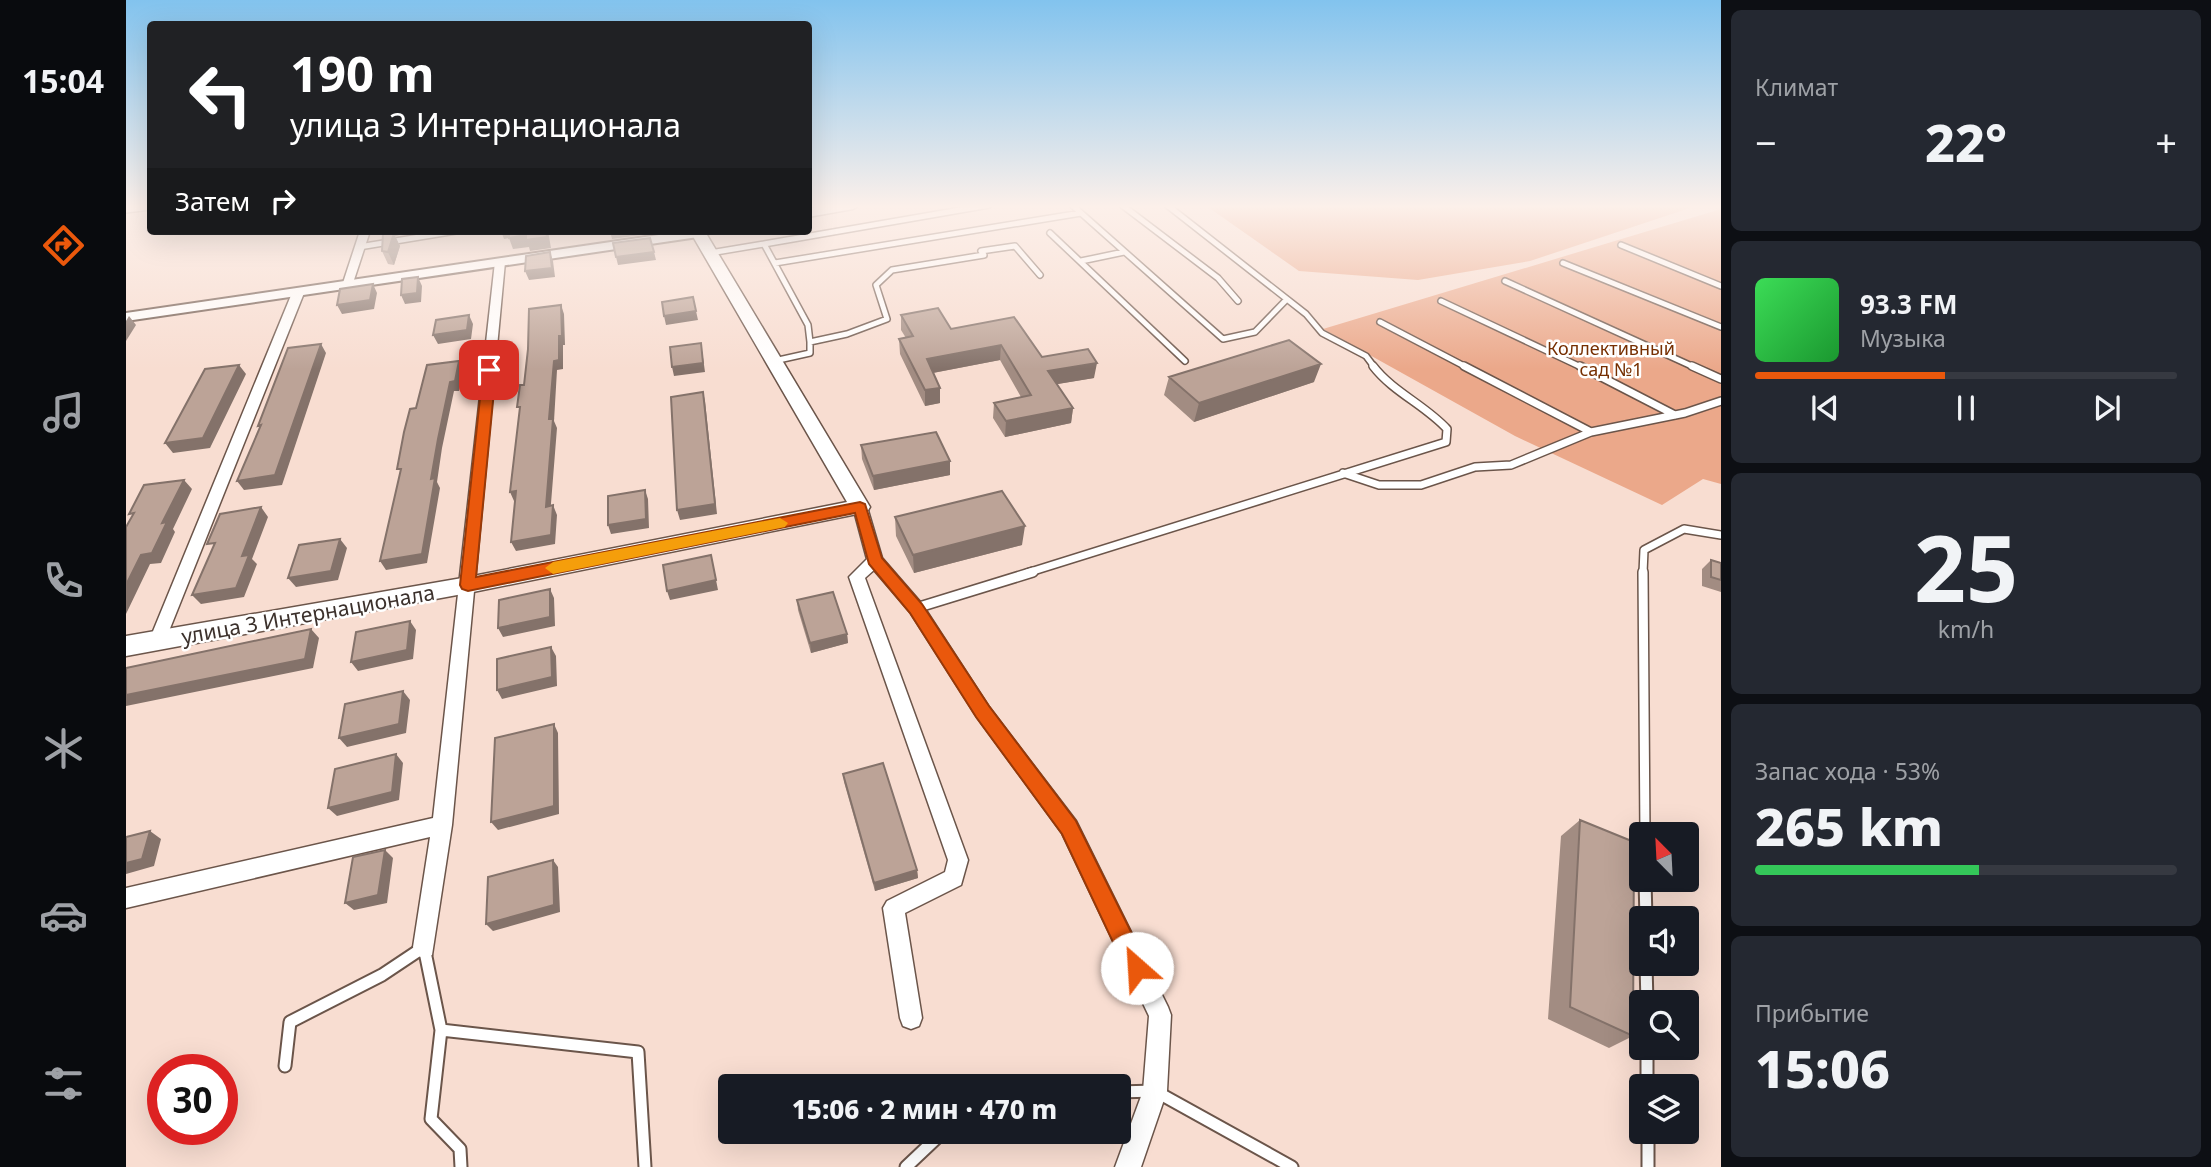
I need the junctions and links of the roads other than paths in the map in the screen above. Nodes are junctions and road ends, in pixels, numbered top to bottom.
1 (355, 259) edge
2 (517, 259) edge
3 (714, 259) edge
4 (773, 259) edge
5 (797, 259) edge
6 (957, 259) edge
7 (1026, 259) edge
8 (1088, 259) edge
9 (1132, 259) edge
10 (1194, 259) edge
11 (1237, 259) edge
12 (1656, 259) edge
13 (1081, 261) joint
14 (500, 262) junction
15 (775, 263) junction
16 (1563, 263) dead end
17 (1040, 275) dead end
18 (1505, 281) dead end
19 (346, 286) junction
20 (1721, 286) edge
21 (298, 293) junction
22 (1287, 299) junction
23 (1441, 300) dead end
24 (1238, 301) dead end
25 (126, 317) edge
26 (1380, 322) dead end
27 (1721, 327) edge
28 (810, 342) junction
29 (1185, 360) dead end
30 (774, 361) junction
31 (1721, 379) edge
32 (1721, 401) edge
33 (1675, 415) junction
34 (1591, 432) junction
35 (1343, 473) junction
36 (860, 507) junction
37 (1721, 535) edge
38 (875, 560) junction
39 (468, 585) junction
40 (916, 608) junction
41 (157, 641) junction
42 (126, 646) edge
43 (1644, 822) edge
44 (442, 825) junction
45 (126, 899) edge
46 (424, 947) junction
47 (911, 1018) dead end
48 (441, 1030) junction
49 (285, 1066) dead end
50 (1155, 1091) junction
51 (1131, 1092) edge
52 (930, 1144) edge
53 (1648, 1144) edge
54 (461, 1167) edge
55 (645, 1167) edge
56 (906, 1167) edge
57 (1128, 1167) edge
58 (1292, 1167) edge
59 (1648, 1167) edge

1 - 19 street
2 - 14 street
3 - 30 main road
4 - 15 lane
5 - 15 lane
6 - 28 lane
7 - 17 lane
8 - 13 lane
9 - 22 lane
10 - 24 lane
11 - 22 lane
12 - 20 lane
13 - 29 lane
14 - 19 street
14 - 39 street
15 - 28 lane
16 - 27 lane
18 - 31 lane
19 - 21 street
21 - 25 street
21 - 41 street
22 - 35 lane
23 - 33 lane
26 - 34 lane
28 - 30 lane
30 - 36 main road
32 - 33 lane
33 - 34 lane
34 - 35 lane
35 - 40 lane
36 - 38 street
36 - 39 main road, улица 3 Интернационала
37 - 43 lane
38 - 40 street
38 - 47 street
39 - 41 main road, улица 3 Интернационала
39 - 44 street
40 - 50 street
41 - 42 main road, улица 3 Интернационала
44 - 45 street
44 - 46 street
46 - 48 lane
46 - 49 lane
48 - 54 lane
48 - 55 lane
50 - 51 lane
50 - 57 street
50 - 58 lane
52 - 56 lane
53 - 59 lane

